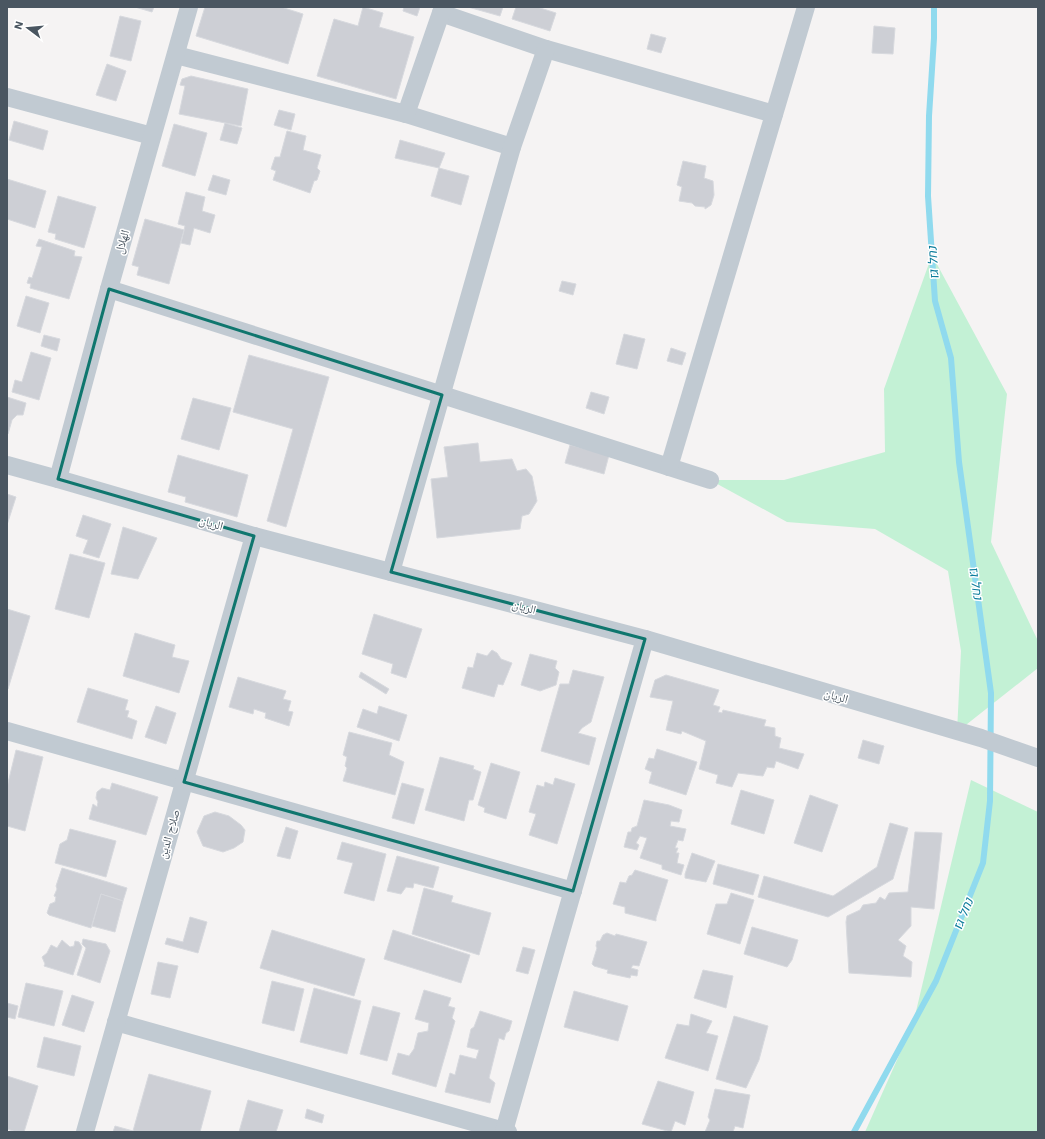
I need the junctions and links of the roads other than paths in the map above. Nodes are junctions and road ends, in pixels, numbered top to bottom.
1 (190, 7) edge
2 (806, 7) edge
3 (442, 10) edge
4 (546, 49) junction
5 (176, 55) junction
6 (7, 97) edge
7 (406, 114) junction
8 (774, 114) junction
9 (152, 136) junction
10 (512, 147) junction
11 (109, 289) junction
12 (442, 395) junction
13 (7, 465) edge
14 (669, 467) junction
15 (58, 479) junction
16 (710, 480) dead end
17 (254, 536) junction
18 (391, 572) junction
19 (645, 639) junction
20 (7, 731) edge
21 (1038, 758) edge
22 (184, 782) junction
23 (573, 891) junction
24 (116, 1022) junction
25 (506, 1131) edge
26 (85, 1132) edge

1 - 5 street, الهلال
2 - 8 street
3 - 4 street
3 - 7 street
4 - 8 street
4 - 10 street
5 - 7 street
5 - 9 street, الهلال
6 - 9 street
7 - 10 street
8 - 14 street
9 - 11 street, الهلال
10 - 12 street
11 - 12 street
11 - 15 street, الهلال
12 - 14 street
12 - 18 street
13 - 15 street, الريان
14 - 16 street
15 - 17 street, الريان
17 - 18 street, الريان
17 - 22 street, صلاح الدين
18 - 19 street, الريان
19 - 21 street, الريان
19 - 23 street
20 - 22 street
22 - 23 street
22 - 24 street, صلاح الدين
23 - 25 street
24 - 25 street
24 - 26 street, صلاح الدين

